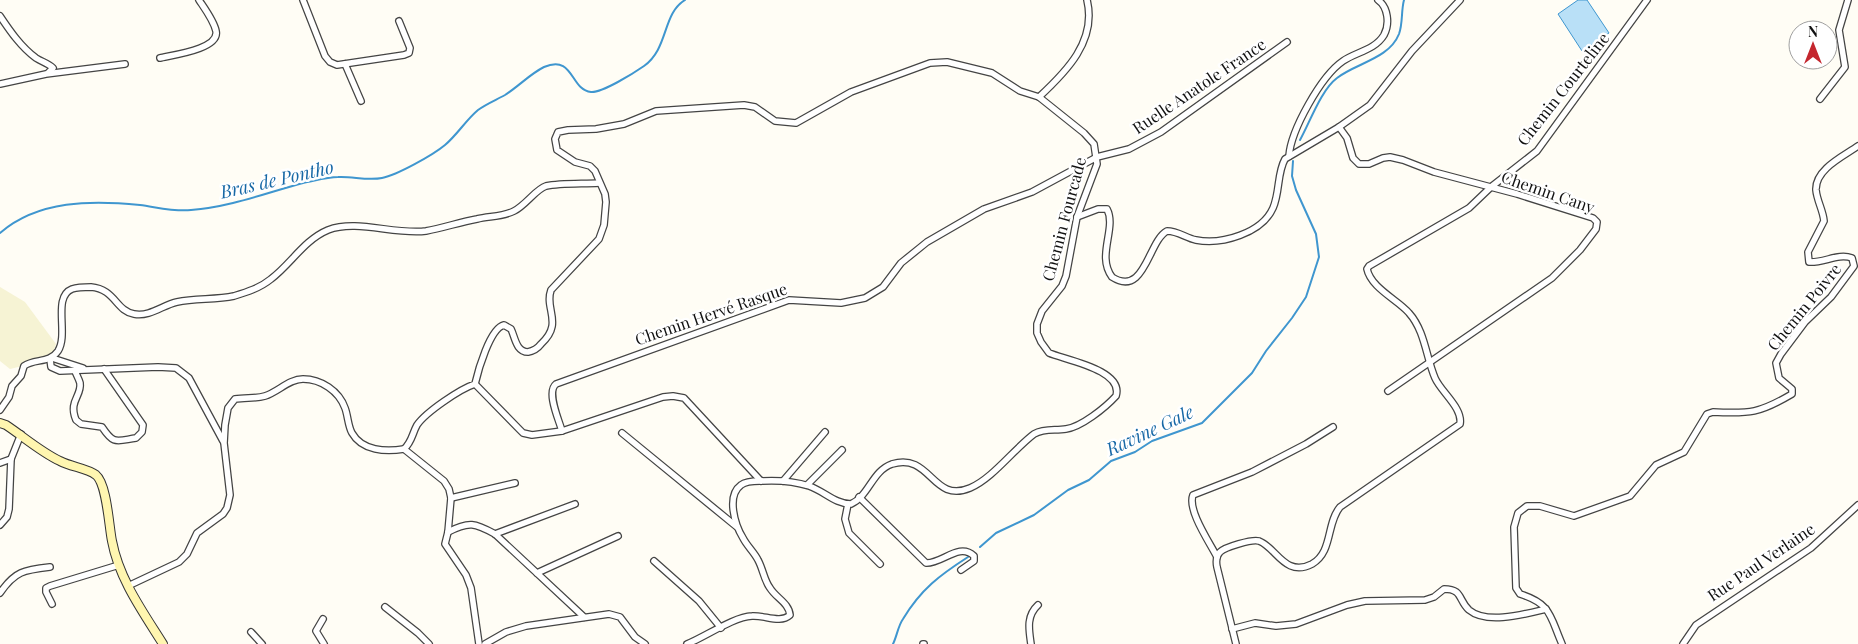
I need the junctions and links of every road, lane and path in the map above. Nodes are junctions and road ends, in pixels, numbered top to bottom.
1 (199, 0) edge
2 (302, 0) edge
3 (1087, 0) edge
4 (1378, 0) edge
5 (1460, 0) edge
6 (1647, 0) edge
7 (1848, 0) edge
8 (0, 16) edge
9 (399, 21) dead end
10 (1287, 42) dead end
11 (160, 58) dead end
12 (125, 64) dead end
13 (345, 64) junction
14 (46, 74) junction
15 (0, 84) edge
16 (1039, 97) junction
17 (1820, 100) dead end
18 (361, 102) dead end
19 (1338, 127) junction
20 (1858, 146) edge
21 (1289, 156) junction
22 (1097, 157) junction
23 (599, 183) junction
24 (1491, 187) junction
25 (1077, 217) junction
26 (51, 358) junction
27 (1430, 361) junction
28 (87, 369) junction
29 (104, 369) junction
30 (75, 371) junction
31 (475, 384) junction
32 (1388, 391) dead end
33 (0, 410) edge
34 (0, 423) edge
35 (1333, 427) dead end
36 (562, 431) junction
37 (825, 432) dead end
38 (622, 433) dead end
39 (21, 434) junction
40 (224, 443) junction
41 (404, 449) junction
42 (842, 450) dead end
43 (11, 459) junction
44 (0, 463) edge
45 (761, 481) junction
46 (784, 482) junction
47 (515, 483) dead end
48 (807, 485) junction
49 (451, 498) junction
50 (859, 498) junction
51 (575, 504) dead end
52 (848, 504) junction
53 (1858, 505) edge
54 (0, 525) edge
55 (737, 527) junction
56 (448, 532) junction
57 (495, 534) junction
58 (618, 536) dead end
59 (1217, 557) junction
60 (654, 561) dead end
61 (880, 564) dead end
62 (119, 566) junction
63 (50, 567) dead end
64 (961, 570) dead end
65 (537, 573) junction
66 (128, 586) junction
67 (0, 593) edge
68 (52, 604) dead end
69 (1038, 605) dead end
70 (385, 606) dead end
71 (1546, 609) junction
72 (584, 617) junction
73 (323, 619) dead end
74 (721, 628) junction
75 (1232, 629) junction
76 (251, 632) dead end
77 (163, 644) edge
78 (262, 644) edge
79 (324, 644) edge
80 (429, 644) edge
81 (479, 644) edge
82 (485, 644) edge
83 (645, 644) edge
84 (686, 644) edge
85 (1031, 644) edge
86 (1236, 644) edge
87 (1562, 644) edge
88 (1683, 644) edge

1 - 11 street
2 - 13 street
3 - 16 street
4 - 21 street
5 - 19 street
6 - 24 street, Chemin Courteline
7 - 17 street
8 - 14 street
9 - 13 street
10 - 22 street, Ruelle Anatole France
12 - 14 street
13 - 18 street
14 - 15 street
16 - 22 street, Chemin Fourcade
16 - 23 street, Chemin Fourcade
19 - 21 street
19 - 24 street, Chemin Cany
20 - 71 street, Chemin Poivre
21 - 25 street
22 - 25 street, Chemin Fourcade
22 - 36 street, Chemin Hervé Rasque
23 - 26 street
23 - 31 street
24 - 27 street, Chemin Courteline
24 - 27 street, Chemin Cany
25 - 50 street, Chemin Fourcade
26 - 28 street
26 - 30 street
26 - 33 street
27 - 32 street, Chemin Cany
27 - 59 street
28 - 29 street
28 - 30 street
29 - 30 street
29 - 40 street
31 - 36 street
31 - 41 street
34 - 39 main road
35 - 59 street
36 - 45 street
37 - 46 street
38 - 55 street
39 - 43 street
39 - 62 main road
40 - 41 street
40 - 66 street
41 - 49 street
42 - 48 street
43 - 44 street
43 - 54 street
45 - 46 street
45 - 55 street
46 - 48 street
47 - 49 street
48 - 52 street
49 - 56 street
50 - 52 street, Chemin Fourcade
50 - 64 street
51 - 57 street
52 - 61 street
53 - 88 street, Rue Paul Verlaine
55 - 74 street
56 - 57 street
56 - 81 street
57 - 65 street
58 - 65 street
59 - 75 street
60 - 74 street
62 - 66 main road
62 - 68 street
63 - 67 street
65 - 72 street
66 - 77 main road
69 - 85 street
70 - 80 street
71 - 75 street
71 - 87 street
72 - 82 street
72 - 83 street
73 - 79 street
74 - 84 street
75 - 86 street
76 - 78 street

